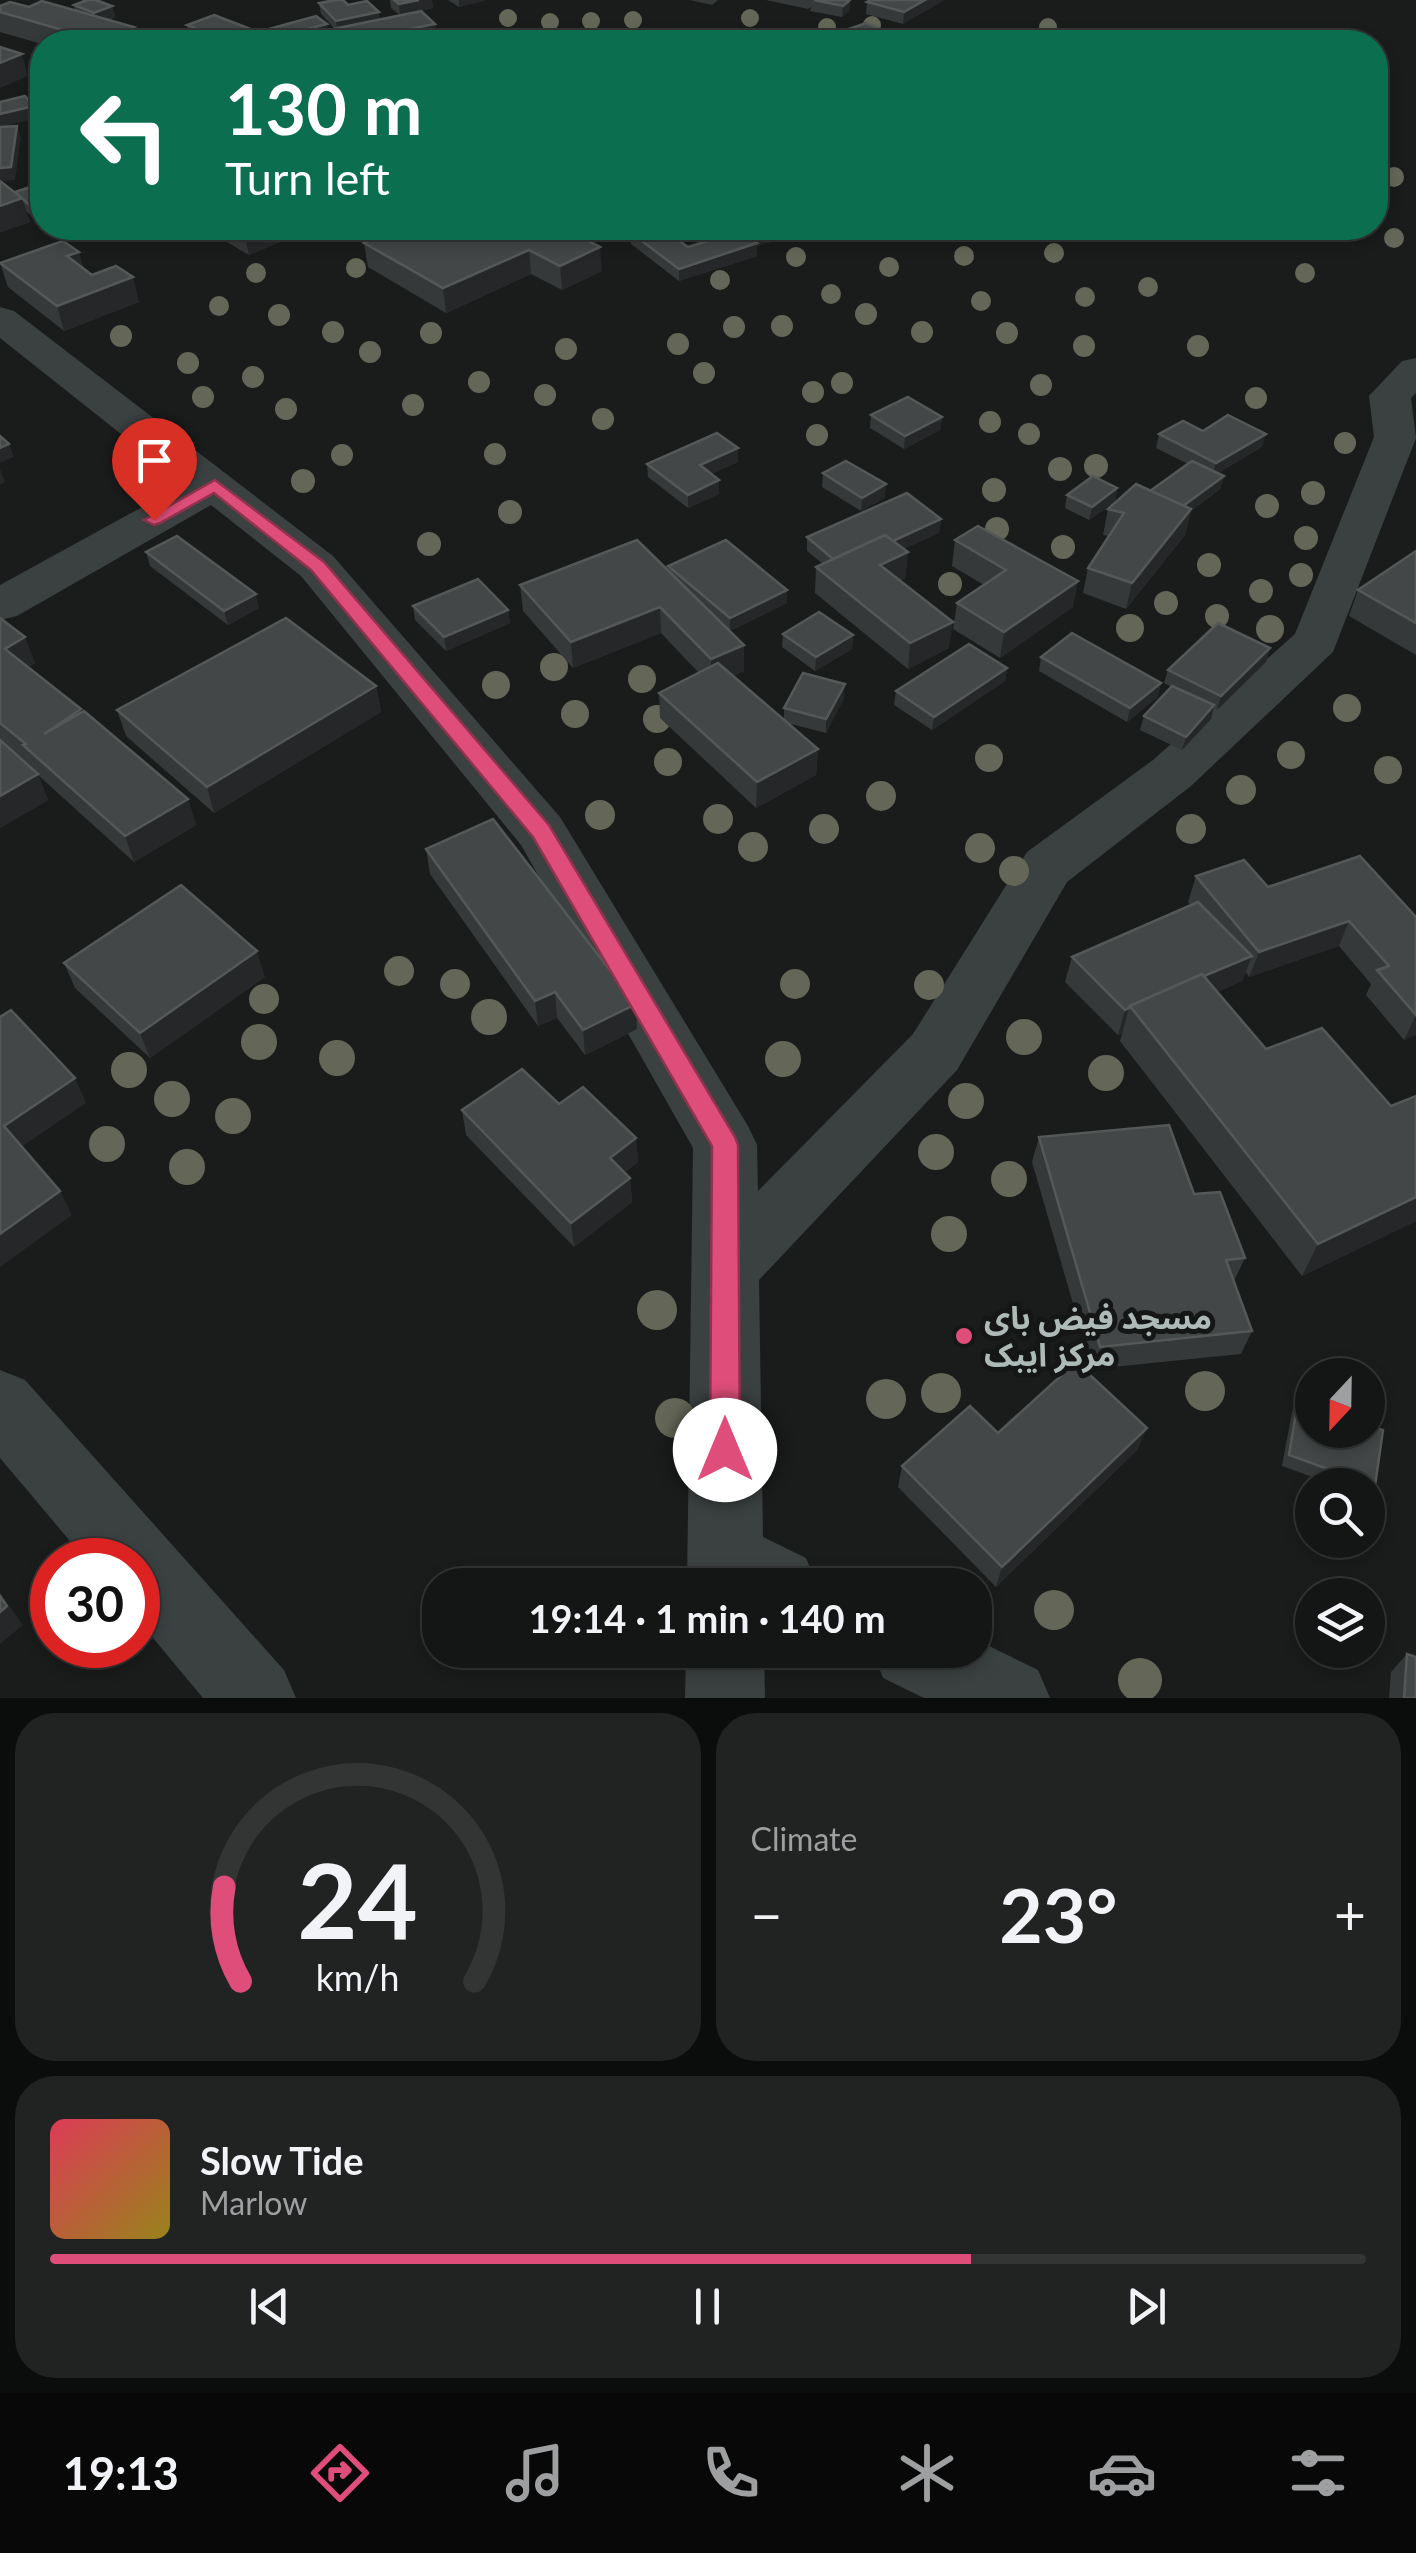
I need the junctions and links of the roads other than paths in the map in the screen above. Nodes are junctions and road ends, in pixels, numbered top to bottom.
1 (0, 319) edge
2 (1416, 370) edge
3 (215, 485) junction
4 (0, 606) edge
5 (725, 1269) junction
6 (0, 1404) edge
7 (117, 1538) edge
8 (743, 1568) edge
9 (160, 1587) edge
10 (725, 1668) edge
11 (949, 1668) edge
12 (256, 1698) edge
13 (725, 1698) edge
14 (1010, 1698) edge

1 - 3 street
2 - 5 street
3 - 4 street
3 - 5 street
5 - 8 street
6 - 7 street
9 - 12 street
10 - 13 street
11 - 14 street

